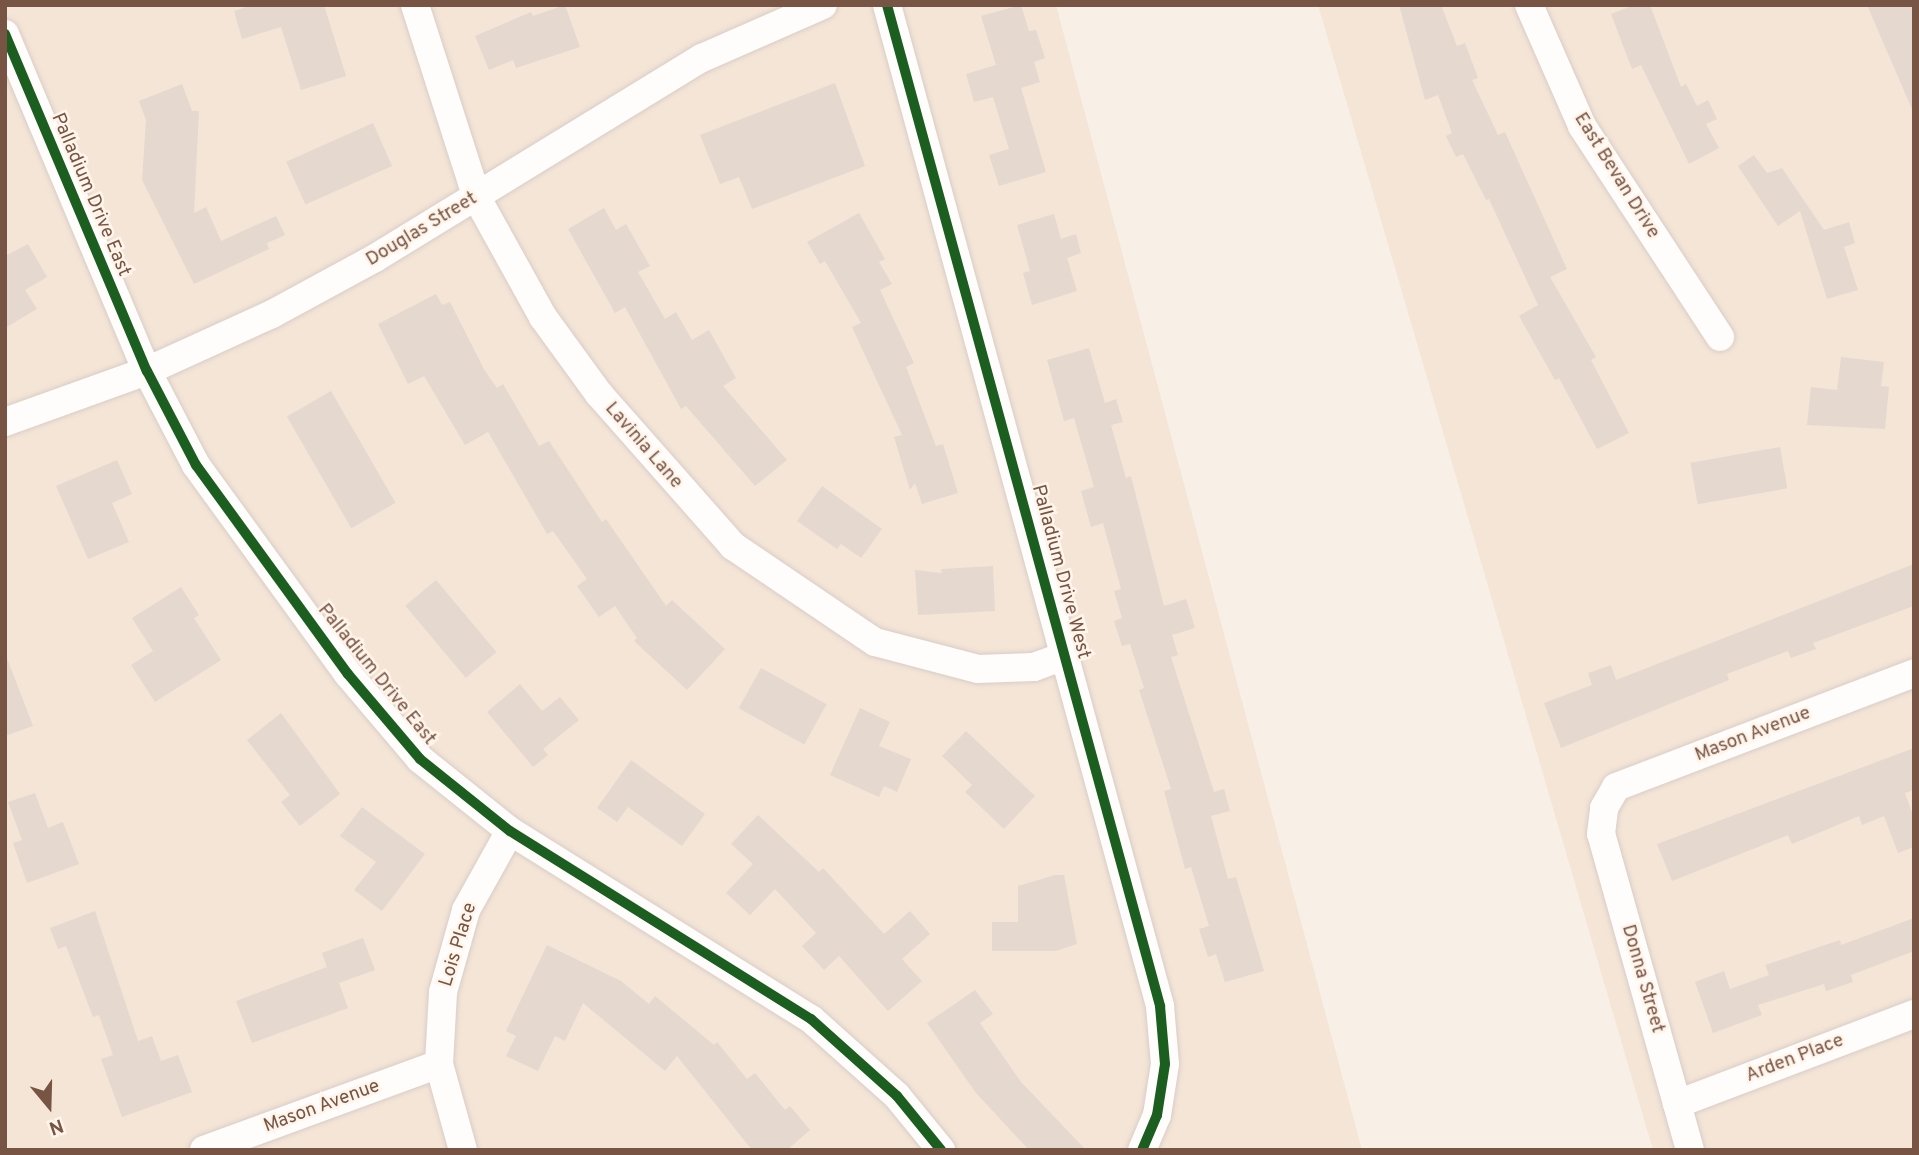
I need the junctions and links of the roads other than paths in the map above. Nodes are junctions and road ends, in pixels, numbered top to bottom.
1 (415, 5) edge
2 (823, 5) edge
3 (887, 5) edge
4 (1529, 5) edge
5 (5, 34) edge
6 (477, 198) junction
7 (1720, 337) dead end
8 (146, 371) junction
9 (5, 422) edge
10 (1065, 656) junction
11 (1914, 673) edge
12 (1604, 808) joint
13 (510, 831) junction
14 (1914, 1014) edge
15 (439, 1064) junction
16 (1677, 1104) junction
17 (204, 1150) edge
18 (463, 1150) edge
19 (941, 1150) edge
20 (1142, 1150) edge
21 (1690, 1150) edge

1 - 6 street, Lavinia Lane
2 - 6 street, Douglas Street
3 - 10 street, Palladium Drive West
4 - 7 street, East Bevan Drive
5 - 8 street, Palladium Drive East
6 - 8 street, Douglas Street
6 - 10 street, Lavinia Lane
8 - 9 street, Douglas Street
8 - 13 street, Palladium Drive East
10 - 20 street, Palladium Drive West
11 - 12 street, Mason Avenue
12 - 16 street, Donna Street
13 - 15 street, Lois Place
13 - 19 street, Palladium Drive East
14 - 16 street, Arden Place
15 - 17 street, Mason Avenue
15 - 18 street, Lois Place
16 - 21 street, Donna Street

